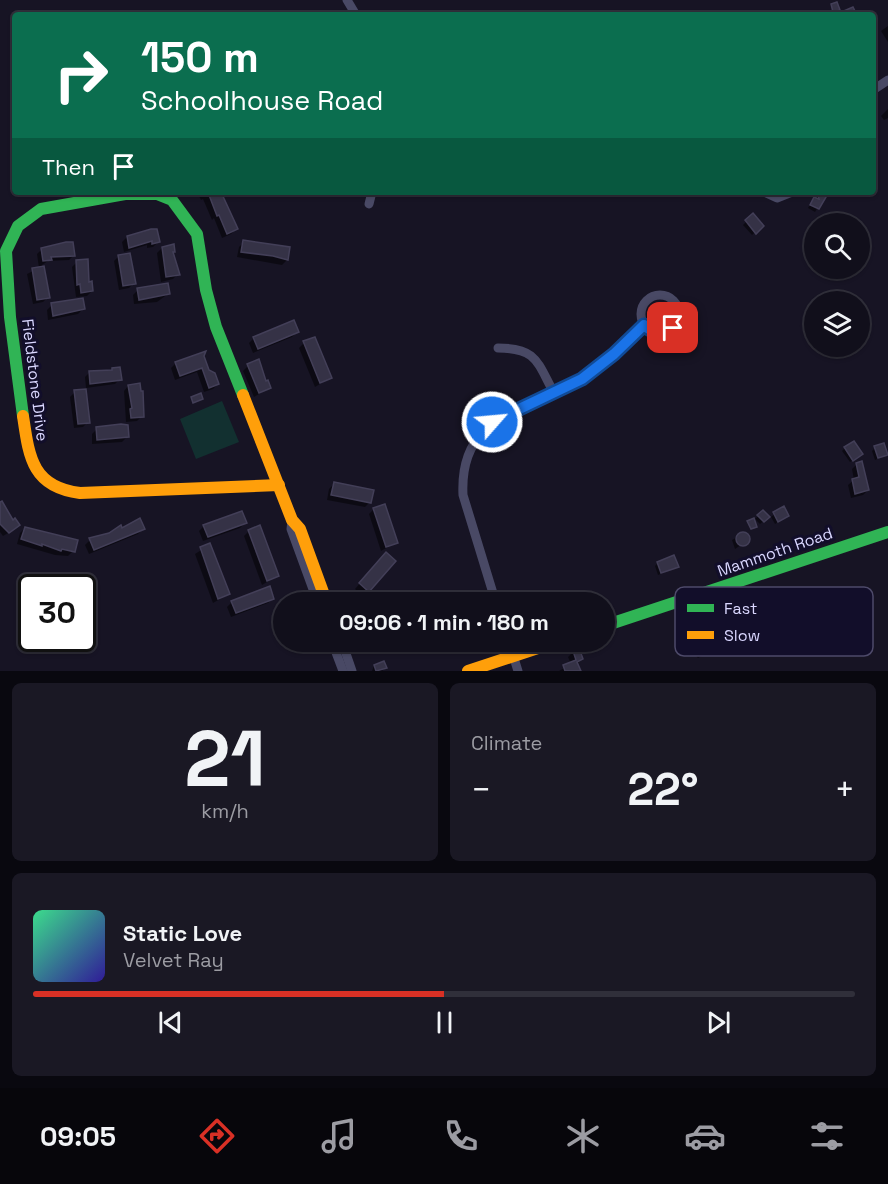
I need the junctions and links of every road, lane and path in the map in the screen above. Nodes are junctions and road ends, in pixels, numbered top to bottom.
1 (118, 195) edge
2 (160, 195) edge
3 (371, 195) edge
4 (770, 195) edge
5 (784, 195) edge
6 (369, 204) dead end
7 (644, 325) junction
8 (498, 348) dead end
9 (554, 393) junction
10 (279, 485) junction
11 (292, 520) junction
12 (888, 532) edge
13 (722, 587) edge
14 (314, 592) edge
15 (323, 592) edge
16 (493, 592) edge
17 (675, 602) edge
18 (615, 622) edge
19 (336, 652) edge
20 (345, 652) edge
21 (513, 652) edge
22 (526, 652) edge
23 (514, 656) junction
24 (343, 671) edge
25 (352, 671) edge
26 (468, 671) edge
27 (518, 671) edge

1 - 10 street, Fieldstone Drive
2 - 10 street, Fieldstone Drive
3 - 6 street
4 - 5 street
7 - 7 street
7 - 9 street
8 - 9 street
9 - 16 street
10 - 11 street, Fieldstone Drive
11 - 14 street, Fieldstone Drive
11 - 15 street, Fieldstone Drive
12 - 13 street, Mammoth Road
17 - 18 street, Mammoth Road
19 - 24 street
20 - 25 street
21 - 23 street
22 - 23 street
23 - 26 street
23 - 27 street

